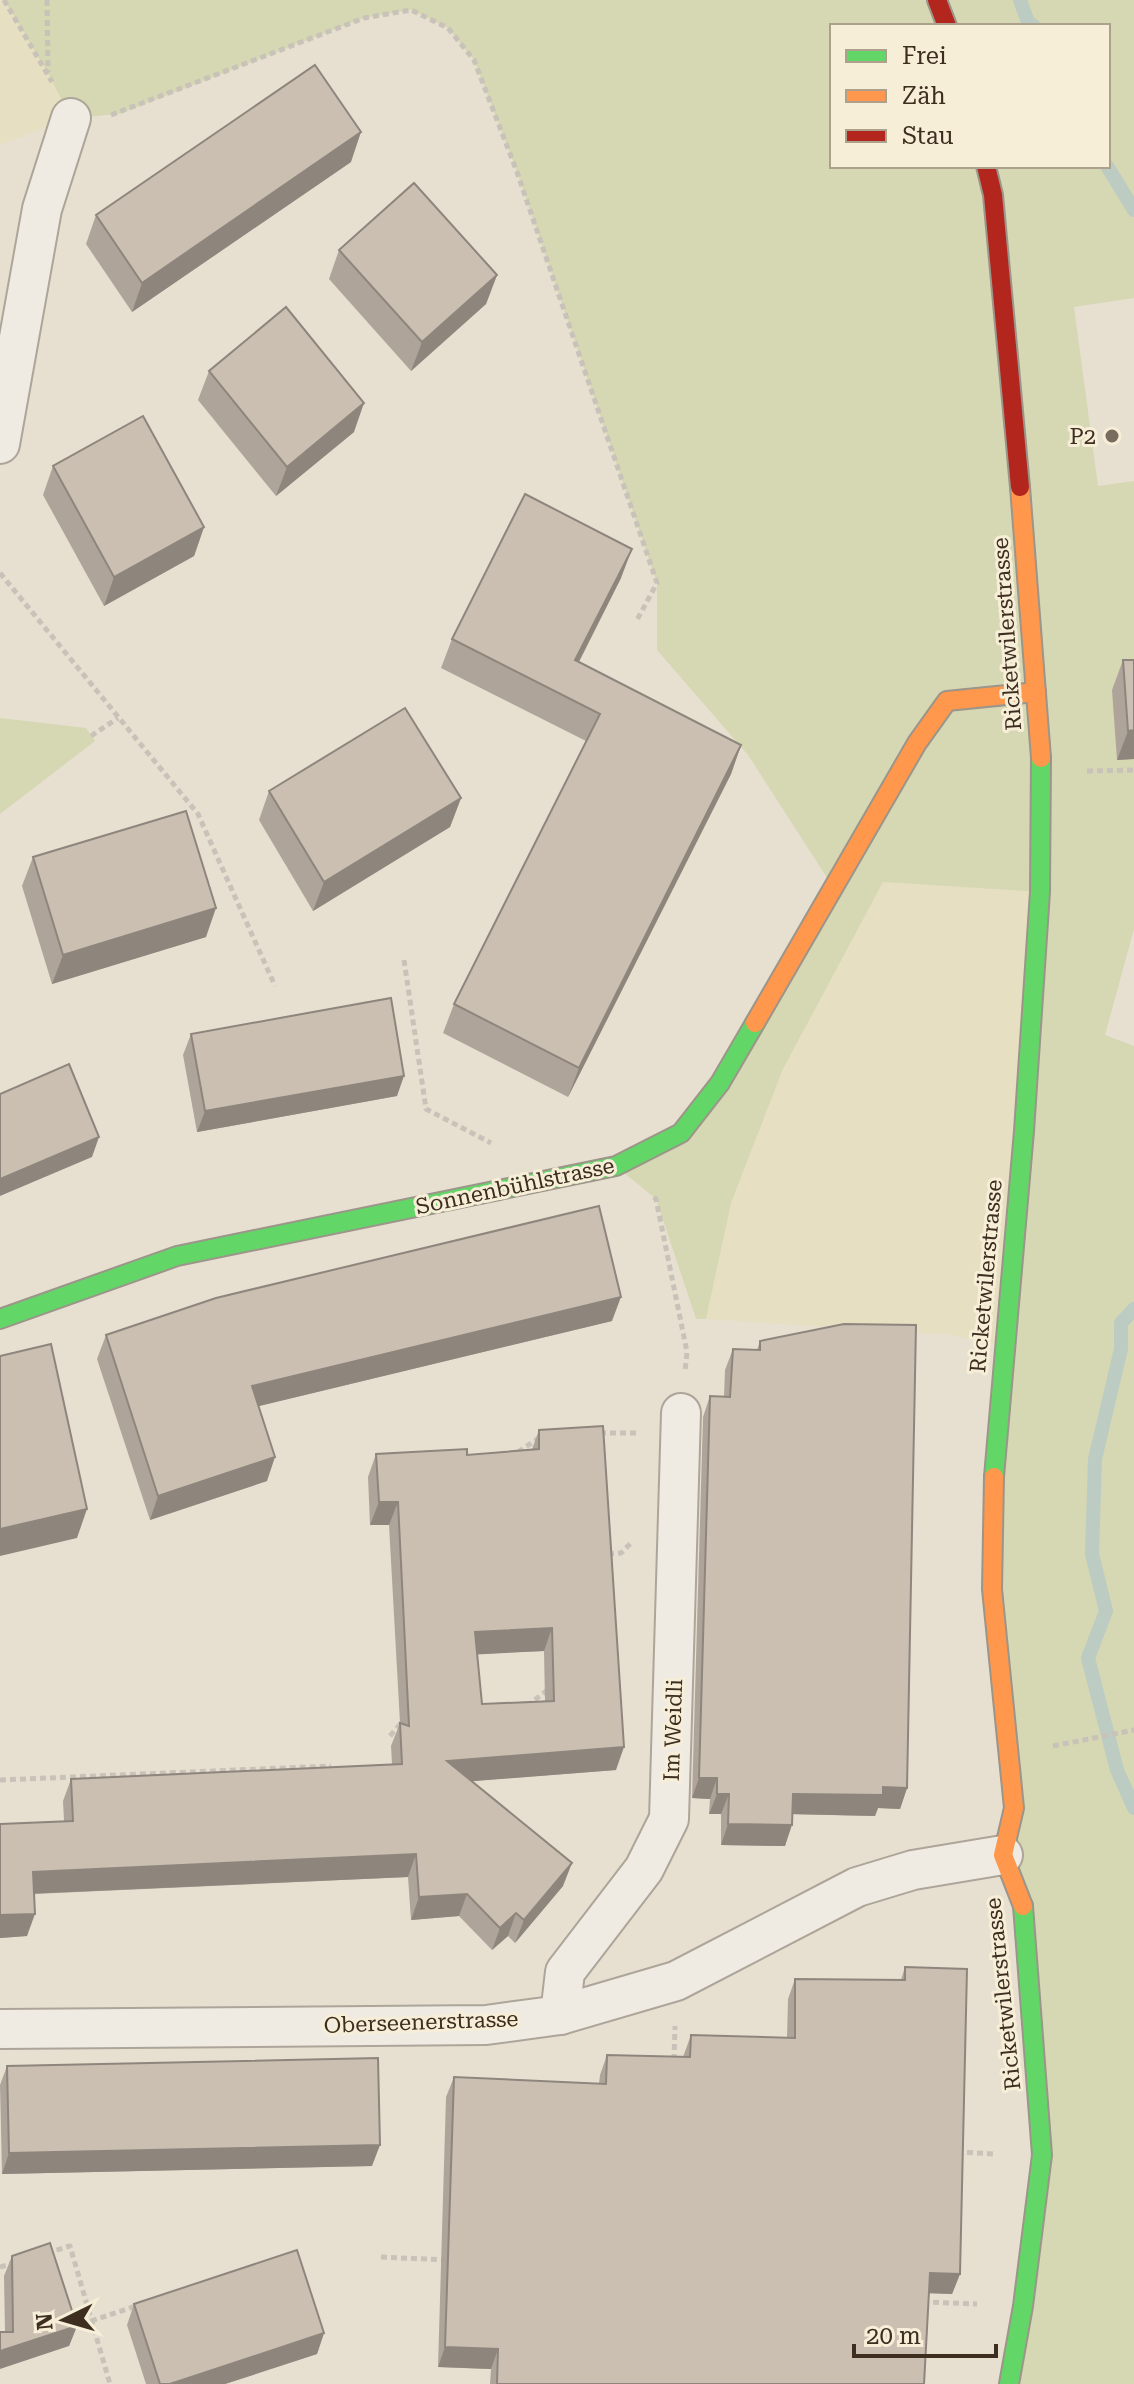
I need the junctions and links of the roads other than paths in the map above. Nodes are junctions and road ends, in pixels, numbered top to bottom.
1 (937, 0) edge
2 (946, 24) edge
3 (71, 118) road end
4 (986, 168) edge
5 (0, 444) edge
6 (1036, 692) junction
7 (0, 1319) edge
8 (681, 1422) road end
9 (1003, 1855) junction
10 (560, 2015) junction
11 (0, 2029) edge
12 (1009, 2384) edge

1 - 2 street
3 - 5 street
4 - 6 street, Ricketwilerstrasse
6 - 7 street, Sonnenbühlstrasse
6 - 9 street, Ricketwilerstrasse
8 - 10 street, Im Weidli
9 - 10 street, Oberseenerstrasse
9 - 12 street, Ricketwilerstrasse
10 - 11 street, Oberseenerstrasse

